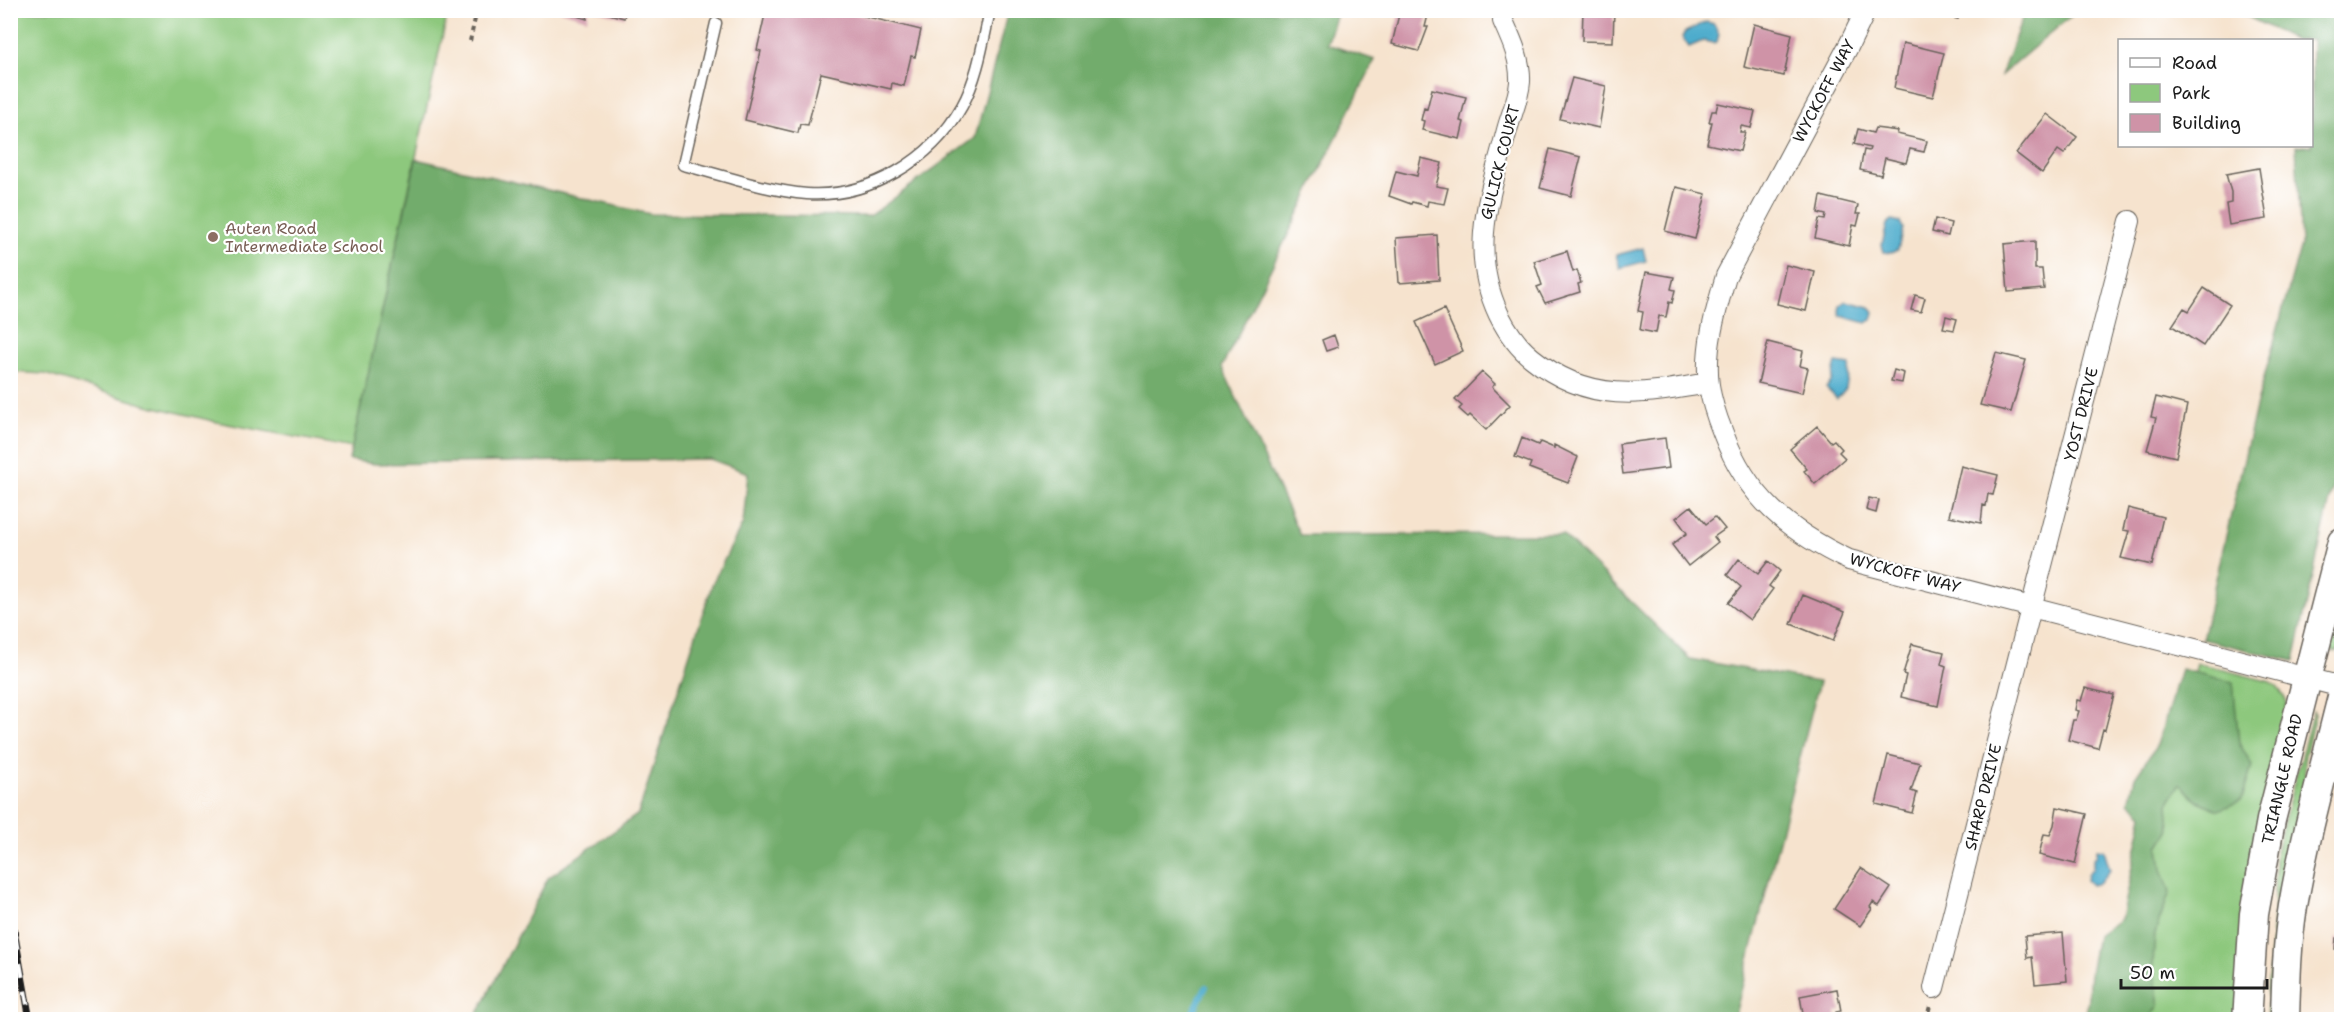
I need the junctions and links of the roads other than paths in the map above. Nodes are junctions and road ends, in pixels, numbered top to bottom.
1 (990, 10) edge
2 (1866, 10) edge
3 (1503, 21) dead end
4 (716, 23) dead end
5 (2130, 221) dead end
6 (1708, 383) junction
7 (2342, 542) edge
8 (2032, 607) junction
9 (2307, 678) junction
10 (2342, 687) edge
11 (2342, 697) edge
12 (1934, 988) dead end
13 (2247, 1020) edge
14 (2285, 1020) edge

1 - 4 lane
2 - 6 street, WYCKOFF WAY
3 - 6 street, GULICK COURT
5 - 8 street, YOST DRIVE
6 - 8 street, WYCKOFF WAY
7 - 9 street, TRIANGLE ROAD
8 - 9 street, WYCKOFF WAY
8 - 12 street, SHARP DRIVE
9 - 10 street, WYCKOFF WAY
9 - 13 street, TRIANGLE ROAD
11 - 14 street

